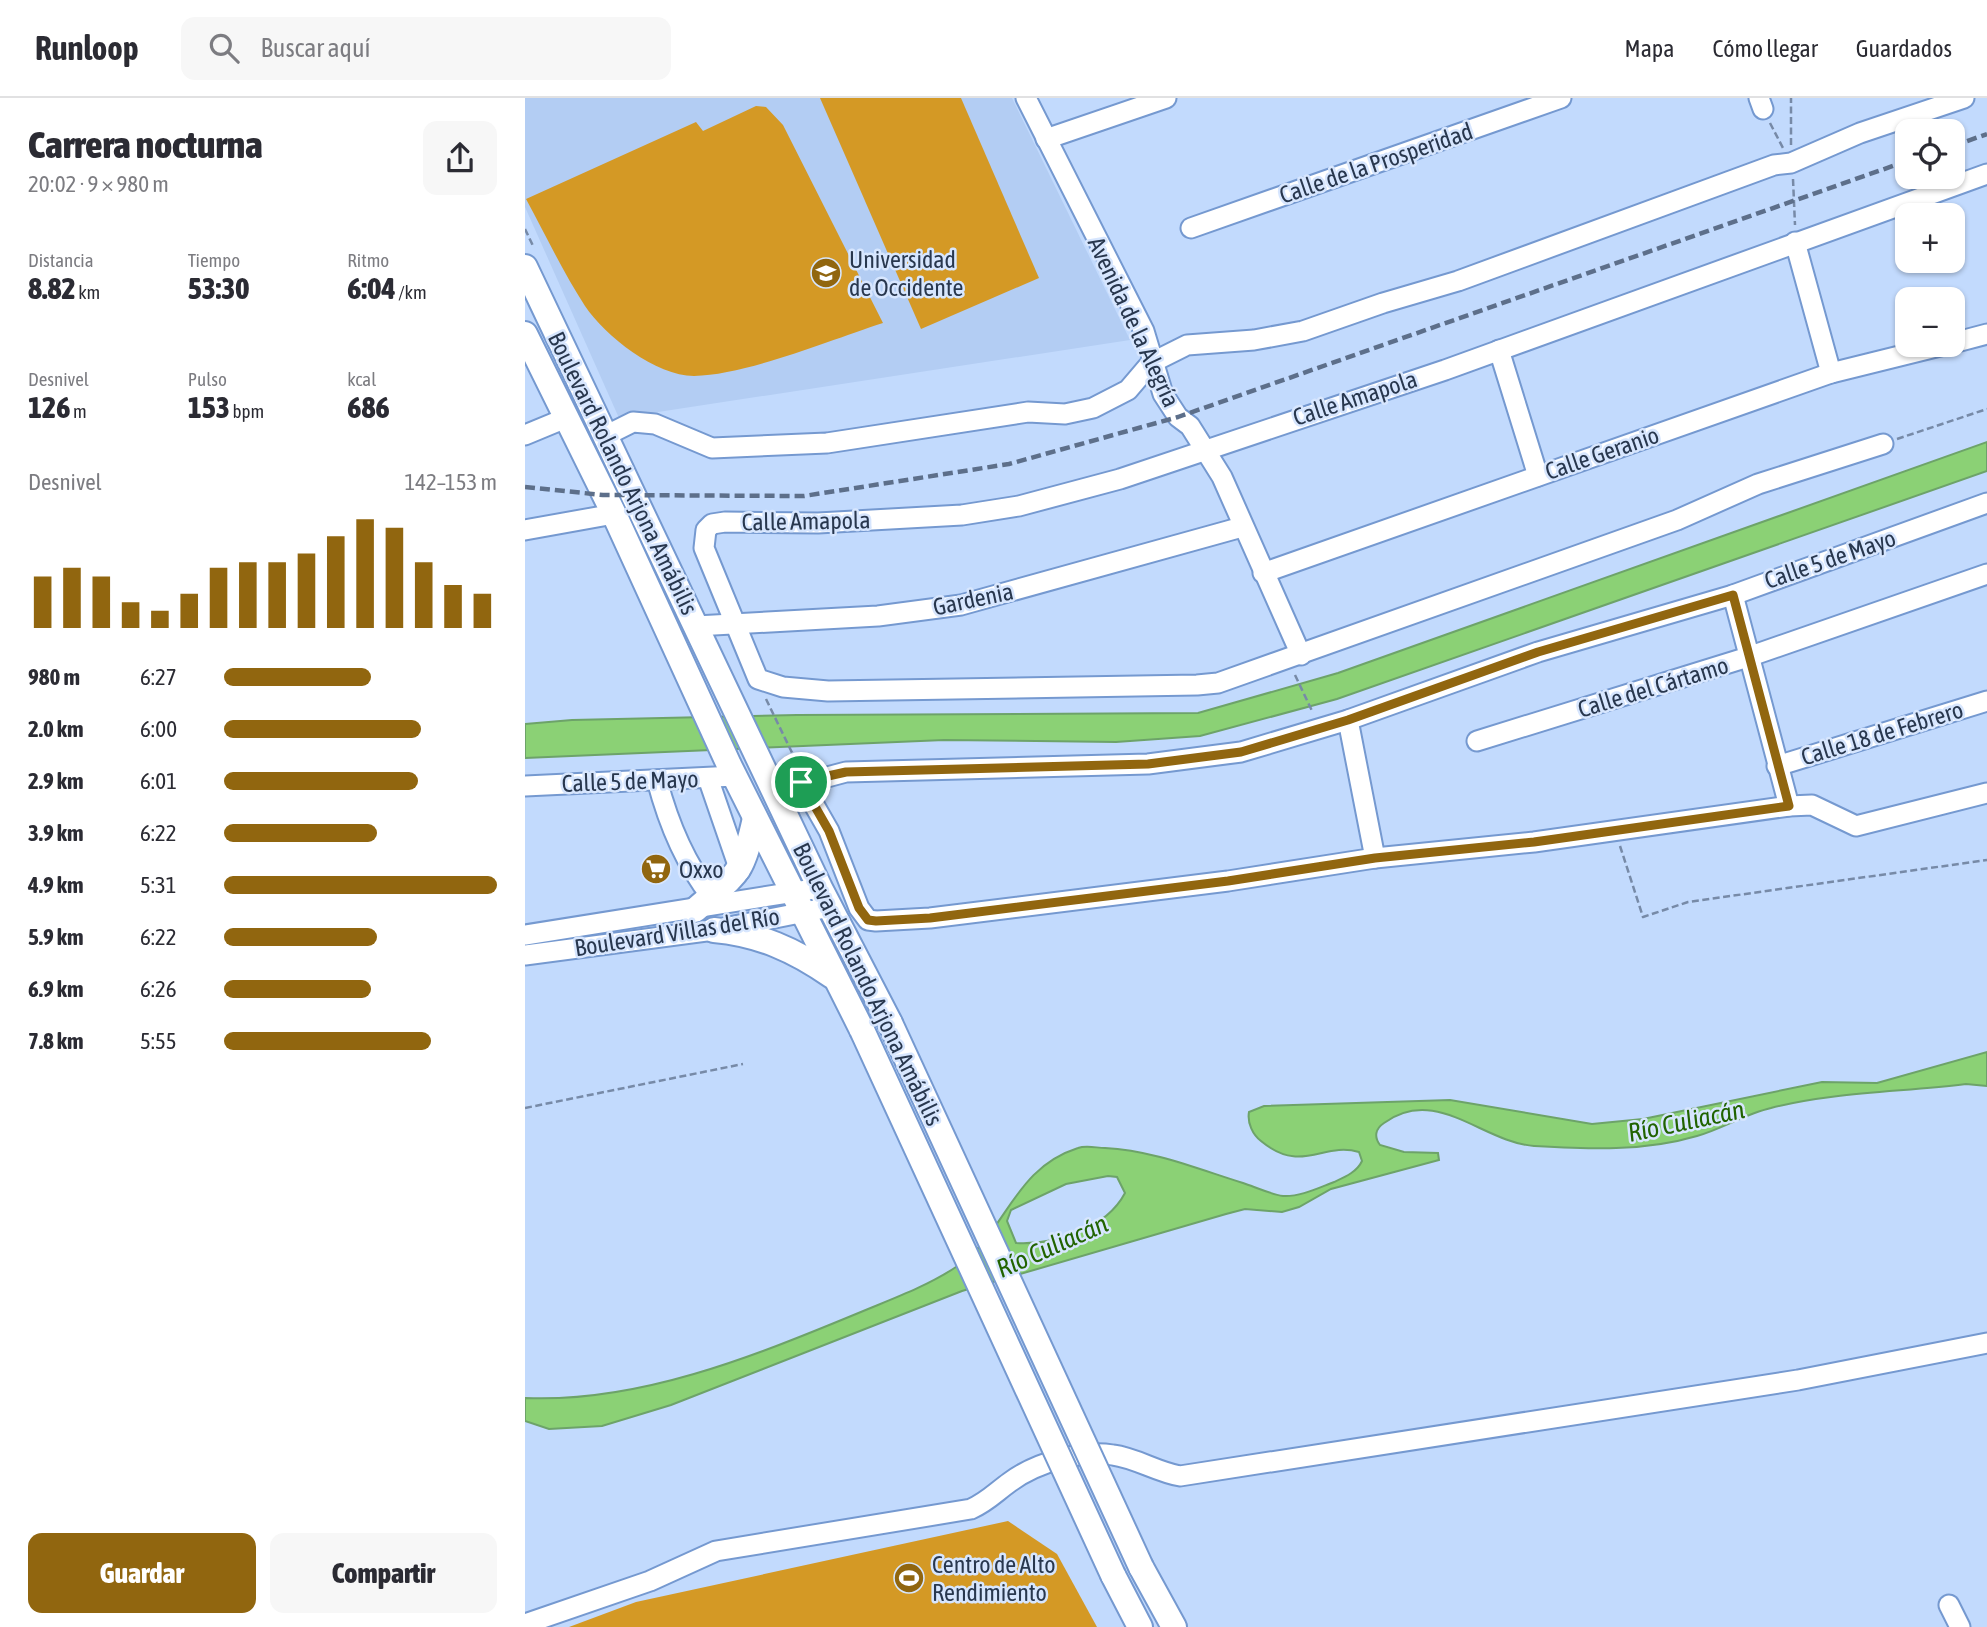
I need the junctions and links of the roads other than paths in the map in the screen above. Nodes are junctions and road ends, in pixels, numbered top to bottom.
1 (1026, 98) edge
2 (1166, 98) edge
3 (1561, 98) edge
4 (1964, 98) edge
5 (1046, 139) junction
6 (1987, 174) edge
7 (1191, 228) dead end
8 (1795, 242) junction
9 (525, 267) edge
10 (525, 334) edge
11 (1987, 334) edge
12 (1965, 340) edge
13 (1499, 350) junction
14 (1896, 357) edge
15 (1151, 363) junction
16 (1831, 373) junction
17 (566, 418) junction
18 (525, 435) edge
19 (605, 436) junction
20 (1883, 444) road end
21 (1205, 449) junction
22 (1538, 476) junction
23 (1987, 503) edge
24 (614, 514) junction
25 (1242, 527) junction
26 (525, 530) edge
27 (1263, 573) junction
28 (1987, 574) edge
29 (1733, 595) junction
30 (736, 622) junction
31 (696, 626) junction
32 (1748, 657) junction
33 (1296, 662) junction
34 (1987, 701) edge
35 (1348, 720) junction
36 (1477, 741) dead end
37 (1777, 766) junction
38 (724, 773) junction
39 (800, 775) junction
40 (657, 780) junction
41 (525, 786) edge
42 (776, 792) junction
43 (1987, 793) edge
44 (1789, 806) junction
45 (755, 818) junction
46 (1375, 858) junction
47 (740, 871) junction
48 (825, 897) junction
49 (796, 903) junction
50 (694, 906) junction
51 (714, 930) junction
52 (681, 934) junction
53 (525, 935) edge
54 (525, 955) edge
55 (839, 980) junction
56 (1987, 1343) edge
57 (1949, 1605) dead end
58 (525, 1624) edge
59 (1140, 1627) edge
60 (1174, 1627) edge
61 (1960, 1627) edge

1 - 5 street, Avenida de la Alegría
2 - 5 street
3 - 7 street, Calle de la Prosperidad
4 - 15 street
5 - 15 street, Avenida de la Alegría
6 - 8 street, Calle Amapola
8 - 13 street, Calle Amapola
8 - 16 street
9 - 19 main road, Boulevard Rolando Arjona Amábilis
10 - 17 main road, Boulevard Rolando Arjona Amábilis
11 - 12 street
13 - 21 street, Calle Amapola
13 - 22 street
14 - 16 street, Calle Geranio
15 - 19 street
15 - 21 street, Avenida de la Alegría
16 - 22 street, Calle Geranio
17 - 18 street
17 - 24 main road, Boulevard Rolando Arjona Amábilis
19 - 31 main road, Boulevard Rolando Arjona Amábilis
20 - 33 street
21 - 25 street, Avenida de la Alegría
21 - 30 street, Calle Amapola
22 - 27 street, Calle Geranio
23 - 29 street, Calle 5 de Mayo
24 - 26 street
24 - 38 main road, Boulevard Rolando Arjona Amábilis
25 - 27 street, Avenida de la Alegría
25 - 30 street, Gardenia
27 - 33 street, Avenida de la Alegría
28 - 32 street, Calle del Cártamo
29 - 32 street
29 - 35 street, Calle 5 de Mayo
30 - 31 street, Gardenia
30 - 33 street
31 - 42 main road, Boulevard Rolando Arjona Amábilis
32 - 36 street, Calle del Cártamo
32 - 37 street
34 - 37 street, Calle 18 de Febrero
35 - 39 street, Calle 5 de Mayo
35 - 46 street
37 - 44 street
38 - 40 street, Calle 5 de Mayo
38 - 45 main road, Boulevard Rolando Arjona Amábilis
38 - 47 street
39 - 42 street, Calle 5 de Mayo
39 - 46 street
40 - 41 street, Calle 5 de Mayo
40 - 50 street
42 - 48 main road, Boulevard Rolando Arjona Amábilis
43 - 44 street
44 - 46 street
45 - 47 main road
45 - 49 main road, Boulevard Rolando Arjona Amábilis
47 - 50 main road
48 - 49 street, Boulevard Villas del Río
48 - 60 main road, Boulevard Rolando Arjona Amábilis, bridge
49 - 50 street, Boulevard Villas del Río
49 - 51 street, Boulevard Villas del Río
49 - 55 main road, Boulevard Rolando Arjona Amábilis
50 - 52 street
50 - 53 street, Boulevard Villas del Río
51 - 52 street, Boulevard Villas del Río
51 - 55 main road
52 - 54 street, Boulevard Villas del Río
55 - 59 main road, Boulevard Rolando Arjona Amábilis, bridge
56 - 58 street
57 - 61 street

